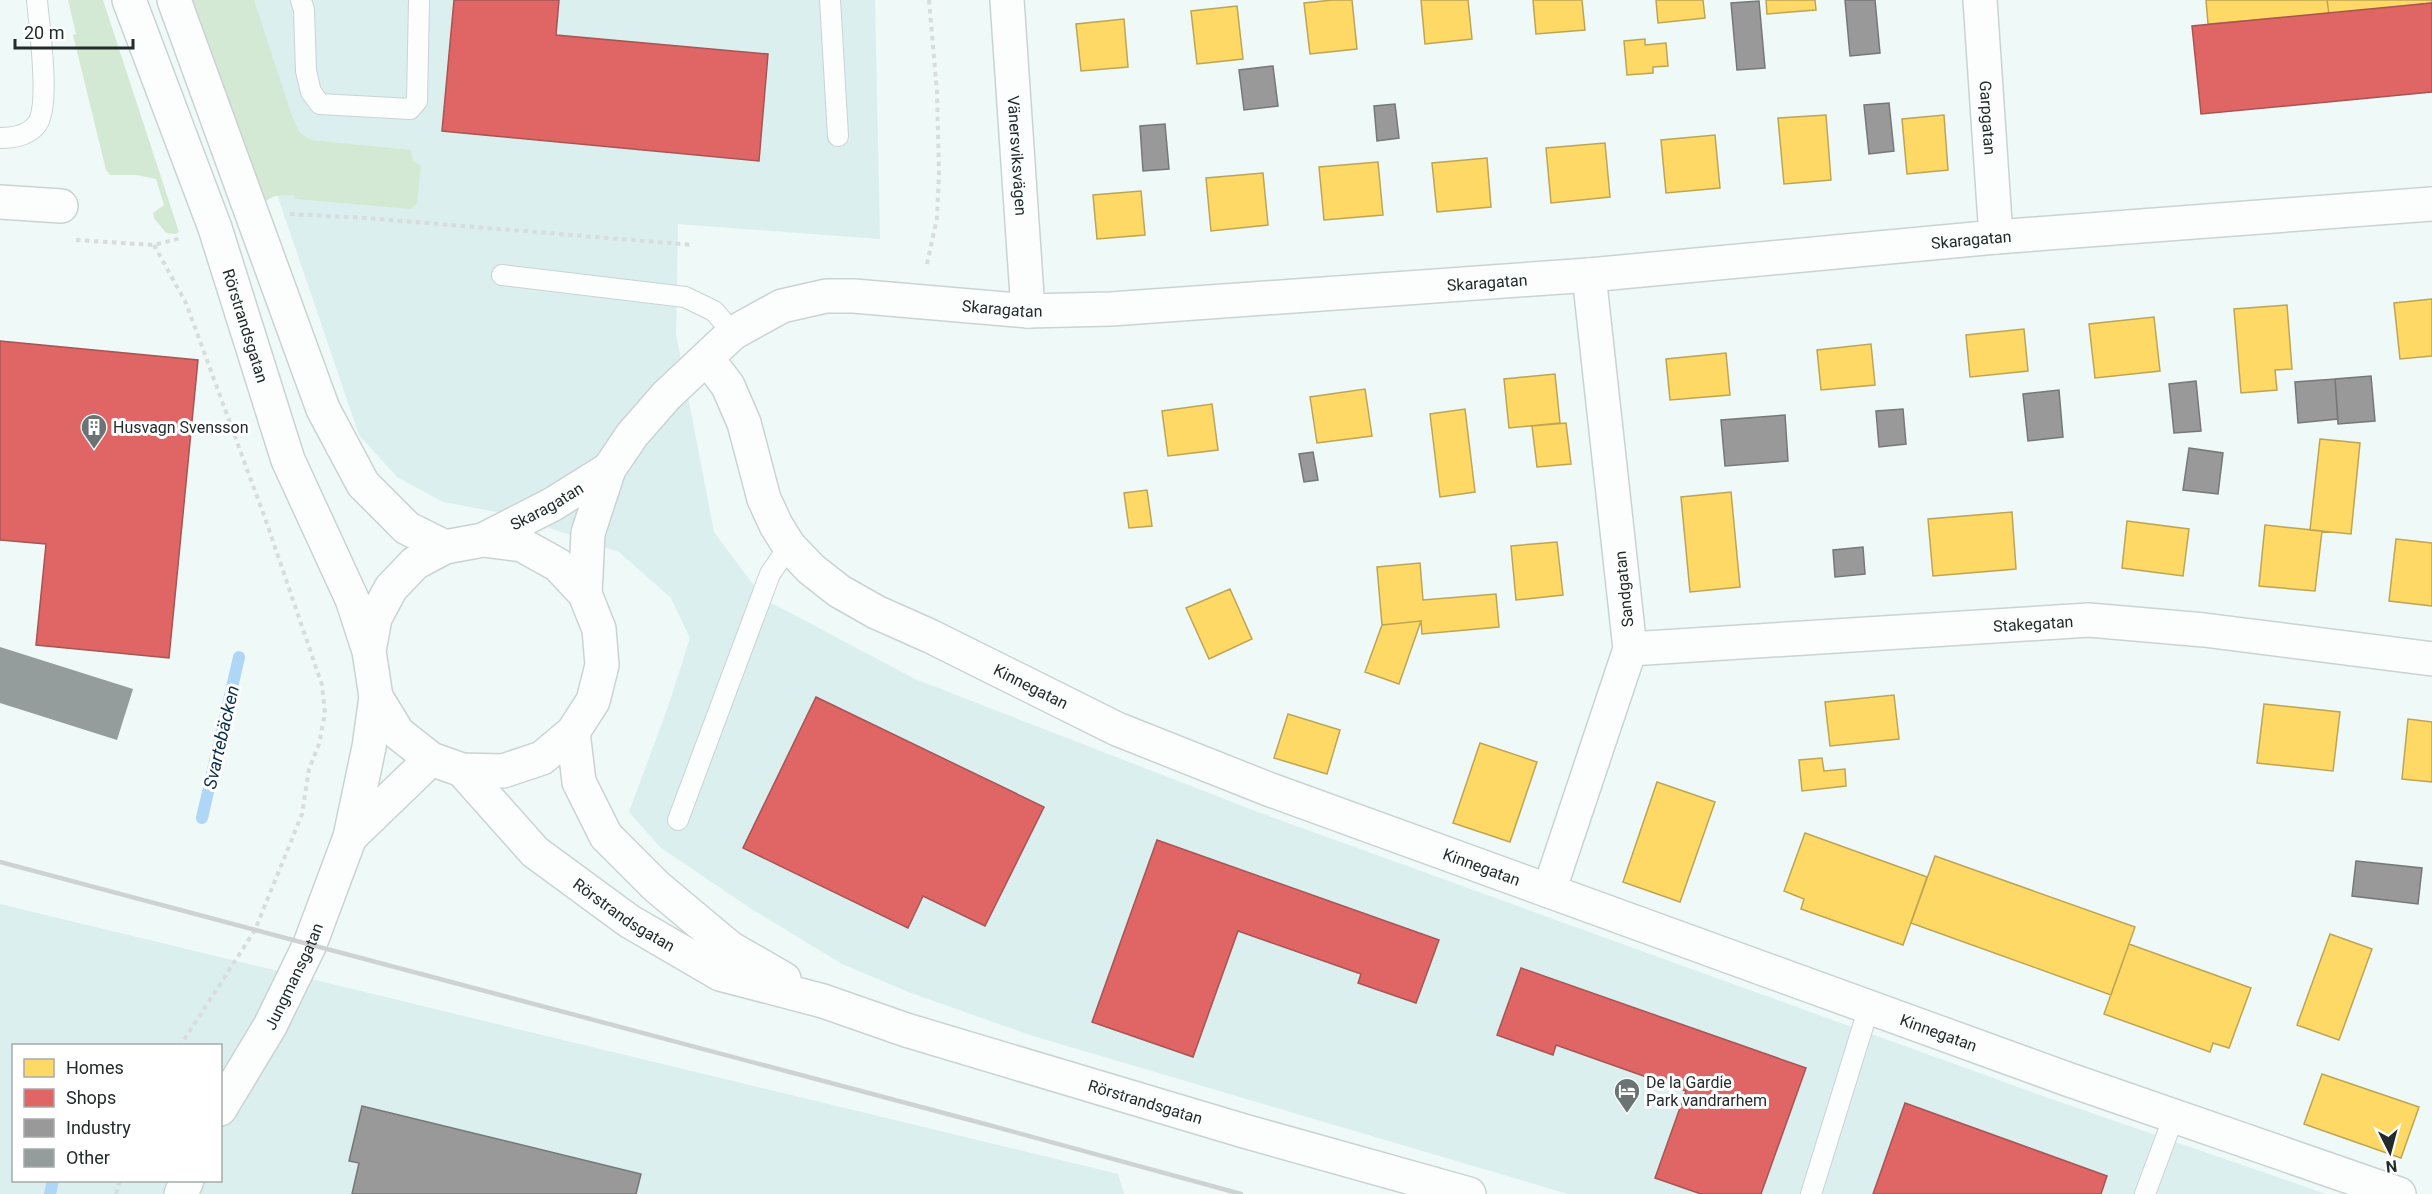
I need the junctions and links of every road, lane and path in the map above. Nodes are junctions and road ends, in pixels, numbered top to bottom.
1 (37, 0) edge
2 (129, 0) edge
3 (174, 0) edge
4 (301, 0) edge
5 (419, 0) edge
6 (830, 0) edge
7 (929, 0) edge
8 (1007, 0) edge
9 (1980, 0) edge
10 (838, 136) dead end
11 (0, 138) edge
12 (0, 202) edge
13 (2432, 204) edge
14 (61, 206) joint
15 (254, 218) junction
16 (214, 228) junction
17 (1996, 237) junction
18 (154, 245) junction
19 (693, 245) dead end
20 (927, 264) dead end
21 (502, 275) dead end
22 (1589, 275) junction
23 (1028, 311) junction
24 (733, 333) junction
25 (707, 358) junction
26 (609, 469) junction
27 (483, 540) junction
28 (789, 546) junction
29 (445, 547) junction
30 (585, 594) junction
31 (1630, 649) junction
32 (369, 651) junction
33 (2432, 659) edge
34 (376, 697) junction
35 (573, 732) junction
36 (431, 759) junction
37 (462, 770) junction
38 (678, 820) dead end
39 (350, 837) junction
40 (1549, 891) junction
41 (823, 1001) junction
42 (1869, 1007) junction
43 (181, 1044) edge
44 (222, 1106) edge
45 (2174, 1116) junction
46 (1469, 1194) edge
47 (1811, 1194) edge
48 (2145, 1194) edge
49 (2399, 1194) edge

1 - 11 lane
2 - 16 street, Rörstrandsgatan
3 - 15 street
4 - 5 lane
6 - 10 lane
7 - 20 path
8 - 23 street, Vänersviksvägen
9 - 17 street, Garpgatan
12 - 14 street
13 - 17 street, Skaragatan
14 - 18 path
15 - 19 path
15 - 29 street
16 - 18 path
16 - 32 street, Rörstrandsgatan
17 - 22 street, Skaragatan
18 - 43 path
21 - 24 lane
22 - 23 street, Skaragatan
22 - 31 street, Sandgatan
23 - 24 street, Skaragatan
24 - 25 street, Skaragatan
25 - 26 street, Skaragatan
25 - 28 street, Kinnegatan
26 - 27 street, Skaragatan
26 - 30 street, Skaragatan
27 - 29 street, Rörstrandsgatan
27 - 30 street, Rörstrandsgatan
28 - 38 lane
28 - 40 street, Kinnegatan
29 - 32 street, Rörstrandsgatan
30 - 35 street, Rörstrandsgatan
31 - 33 street, Stakegatan
31 - 40 street, Sandgatan
32 - 34 street, Rörstrandsgatan
34 - 36 street, Rörstrandsgatan
34 - 39 street, Jungmansgatan
35 - 37 street, Rörstrandsgatan
35 - 41 street, Rörstrandsgatan
36 - 37 street, Rörstrandsgatan
36 - 39 street, Jungmansgatan
37 - 41 street, Rörstrandsgatan
39 - 44 street, Jungmansgatan
40 - 42 street, Kinnegatan
41 - 46 street, Rörstrandsgatan
42 - 45 street, Kinnegatan
42 - 47 lane
45 - 48 lane
45 - 49 street, Kinnegatan

